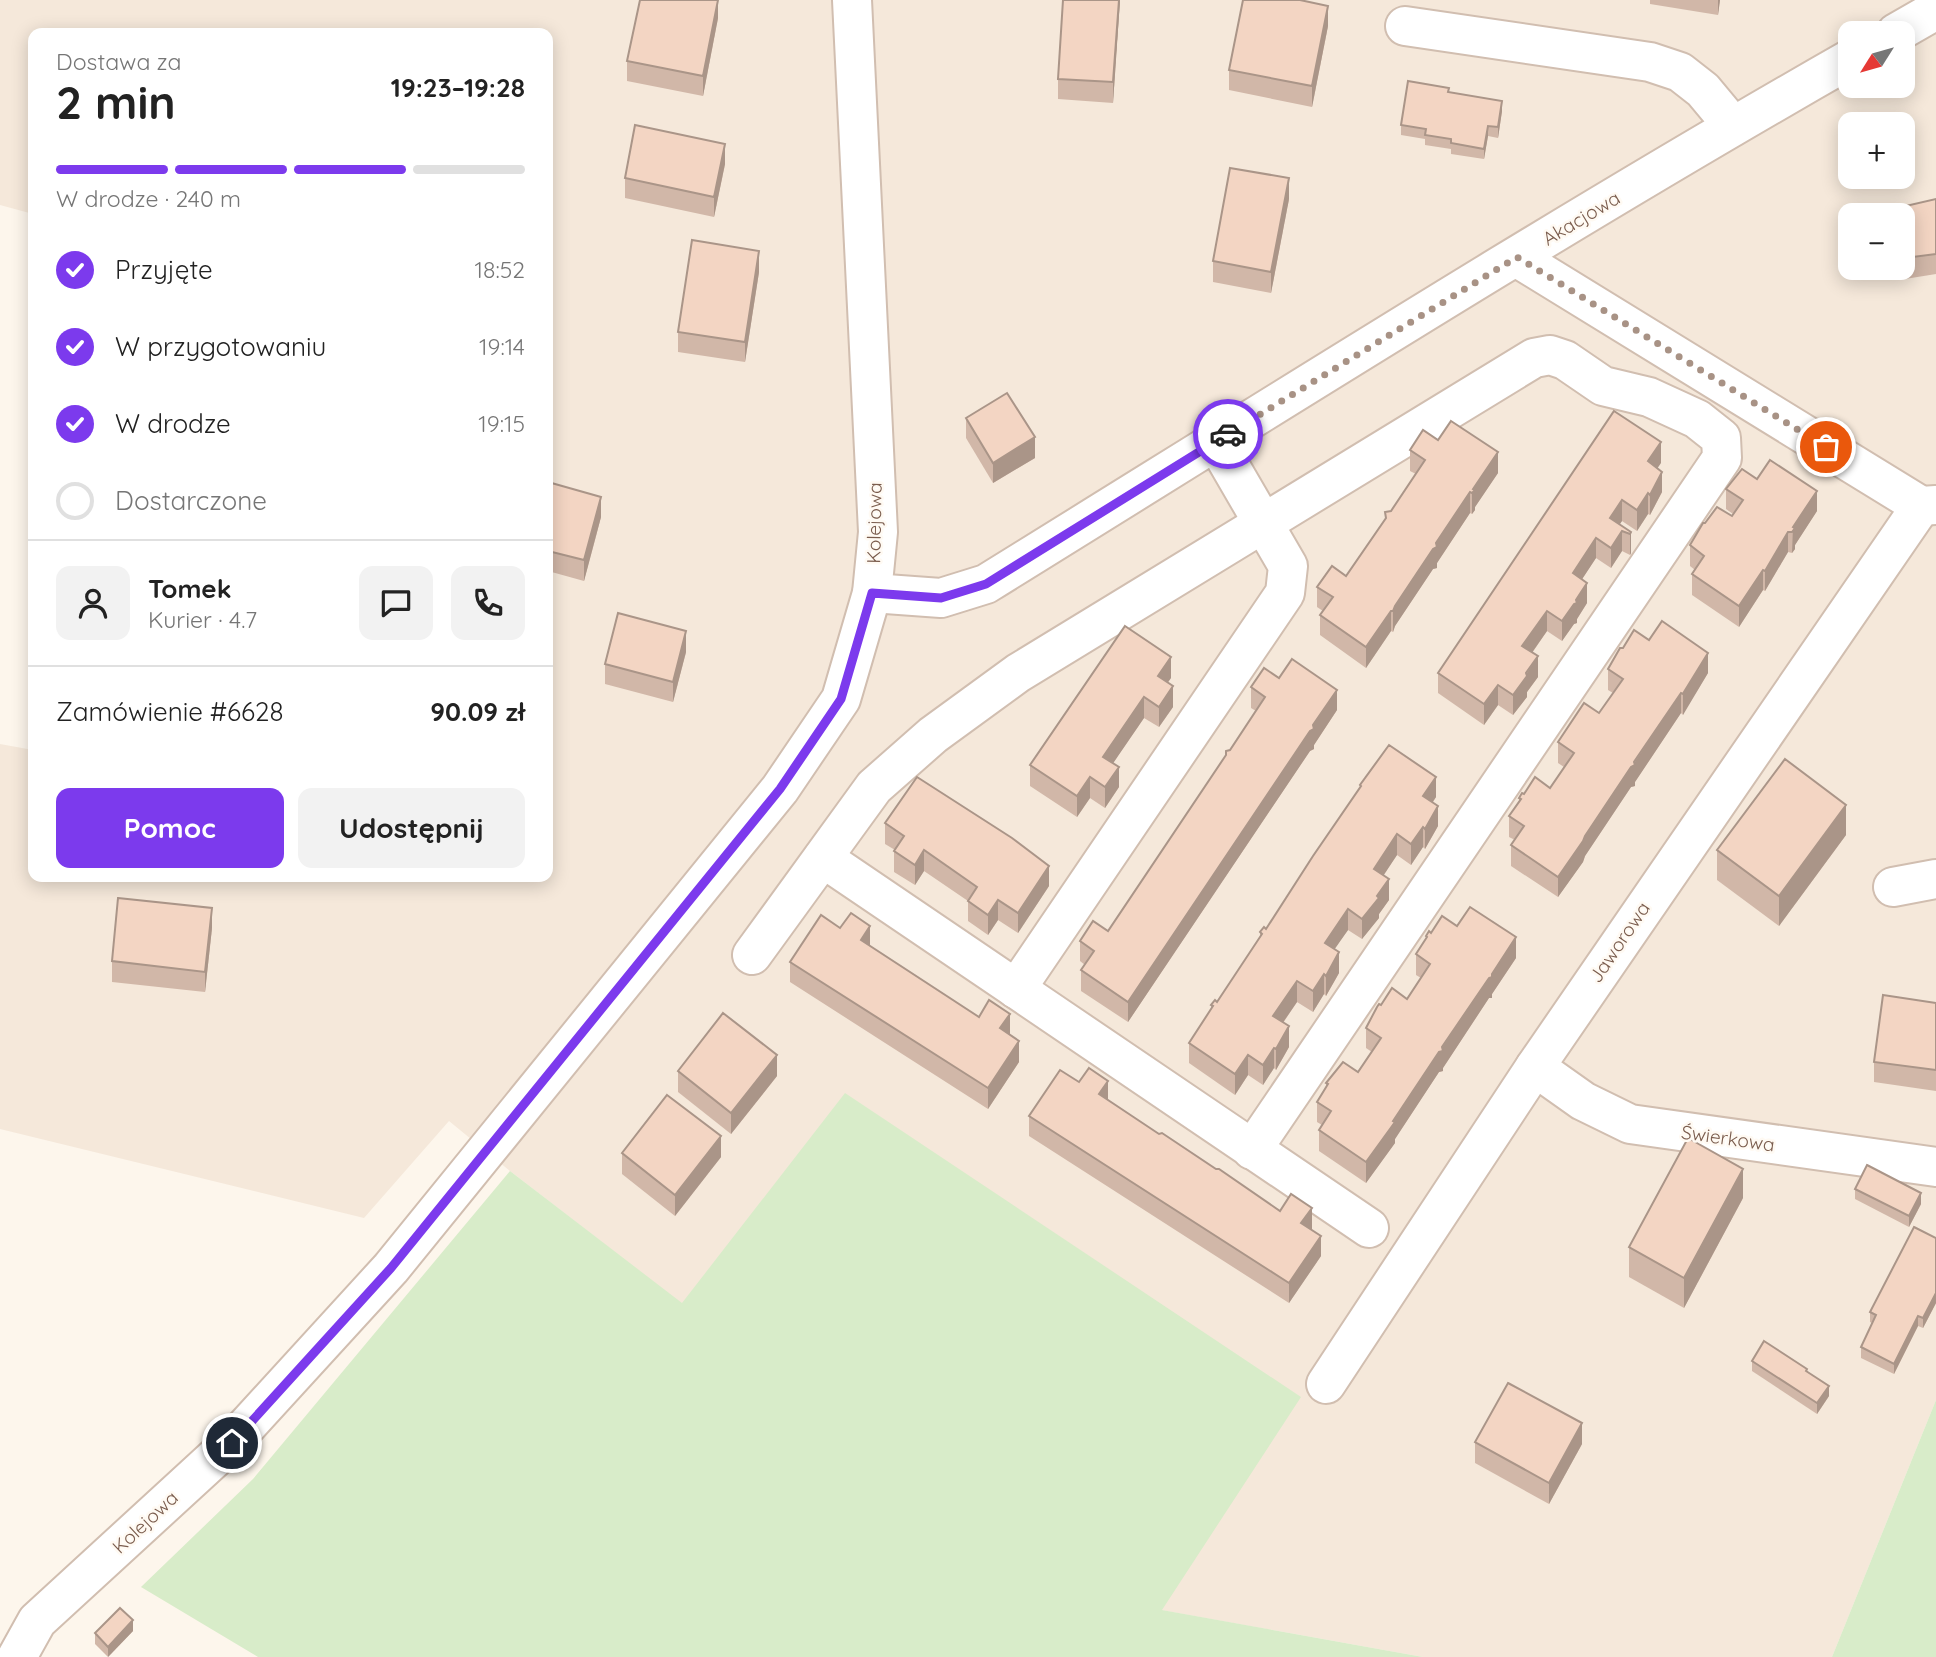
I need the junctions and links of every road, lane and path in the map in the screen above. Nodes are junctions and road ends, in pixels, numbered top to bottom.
1 (852, 0) edge
2 (1936, 10) edge
3 (1915, 22) edge
4 (1405, 26) dead end
5 (1838, 67) edge
6 (1733, 126) junction
7 (1517, 257) junction
8 (1216, 442) junction
9 (1928, 505) edge
10 (1264, 523) junction
11 (872, 593) junction
12 (823, 858) junction
13 (1936, 878) edge
14 (1893, 887) dead end
15 (752, 955) dead end
16 (1016, 989) junction
17 (1535, 1067) junction
18 (1252, 1150) junction
19 (1936, 1167) edge
20 (1368, 1228) dead end
21 (1326, 1384) dead end
22 (17, 1657) edge

1 - 11 street, Kolejowa
2 - 3 street
4 - 6 street
5 - 6 street, Akacjowa
6 - 7 street, Akacjowa
7 - 8 street, Akacjowa
7 - 9 street
8 - 10 street
8 - 11 street, Akacjowa
9 - 17 street, Jaworowa
10 - 12 street
10 - 16 street
10 - 18 street
11 - 22 street, Kolejowa
12 - 15 street
12 - 16 street
13 - 14 street
16 - 18 street
17 - 19 street, Świerkowa
17 - 21 street, Jaworowa
18 - 20 street

